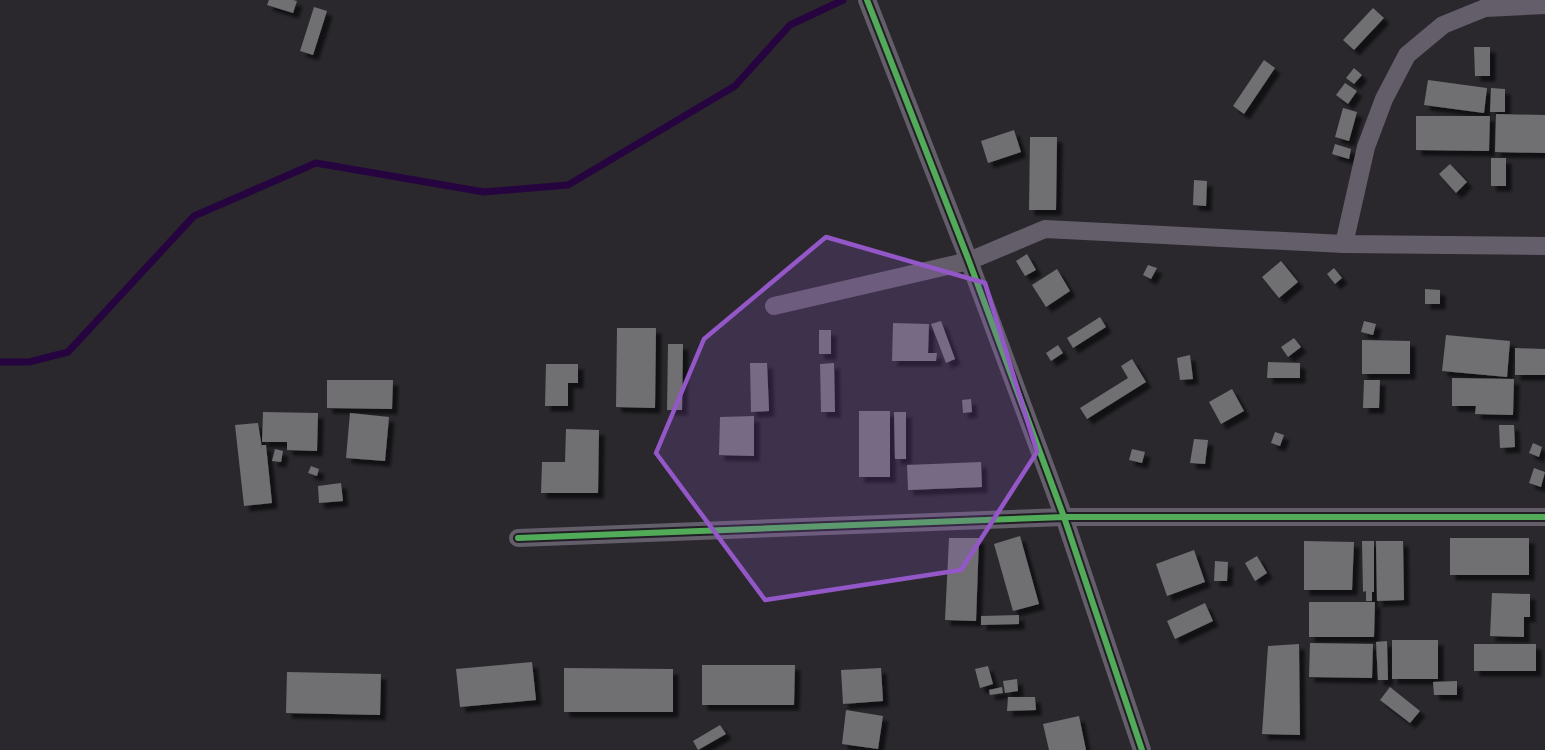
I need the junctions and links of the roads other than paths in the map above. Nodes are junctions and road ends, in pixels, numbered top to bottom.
1 (867, 0) edge
2 (1545, 5) edge
3 (1344, 243) junction
4 (1545, 246) edge
5 (969, 261) junction
6 (774, 306) dead end
7 (1064, 517) junction
8 (1545, 517) edge
9 (518, 538) dead end
10 (1142, 750) edge

1 - 5 street
2 - 3 street
3 - 4 street
3 - 5 street
5 - 6 street
5 - 7 street
7 - 8 street
7 - 9 street
7 - 10 street

